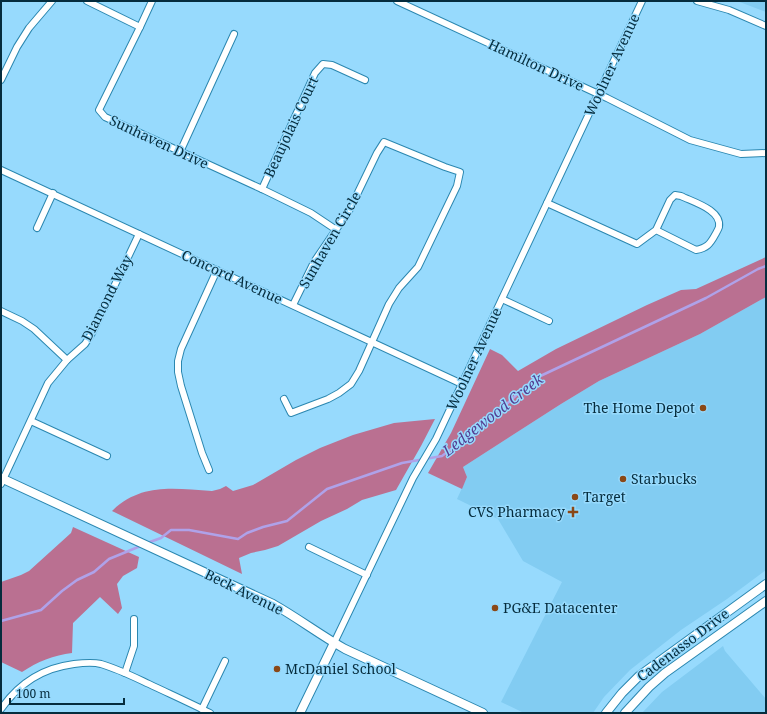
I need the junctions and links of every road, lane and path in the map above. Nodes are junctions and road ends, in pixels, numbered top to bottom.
1 (52, 1) edge
2 (86, 1) edge
3 (152, 1) edge
4 (397, 1) edge
5 (642, 1) edge
6 (697, 1) edge
7 (766, 26) edge
8 (140, 27) junction
9 (234, 34) dead end
10 (1, 80) edge
11 (365, 80) dead end
12 (598, 94) junction
13 (180, 152) junction
14 (766, 153) edge
15 (1, 170) edge
16 (262, 189) junction
17 (53, 194) junction
18 (547, 203) junction
19 (37, 228) dead end
20 (336, 229) junction
21 (656, 230) junction
22 (139, 234) junction
23 (217, 270) junction
24 (502, 299) junction
25 (293, 305) junction
26 (1, 311) edge
27 (548, 321) dead end
28 (372, 343) junction
29 (67, 360) junction
30 (462, 384) junction
31 (284, 399) dead end
32 (31, 421) junction
33 (107, 456) dead end
34 (209, 470) dead end
35 (2, 481) edge
36 (309, 547) dead end
37 (367, 575) junction
38 (766, 584) edge
39 (766, 601) edge
40 (134, 619) dead end
41 (334, 643) junction
42 (225, 661) dead end
43 (125, 673) junction
44 (1, 709) edge
45 (202, 709) junction
46 (210, 713) edge
47 (300, 713) edge
48 (483, 713) edge
49 (606, 713) edge
50 (625, 713) edge

1 - 10 street
2 - 8 street
3 - 8 street
4 - 12 street, Hamilton Drive
5 - 12 street, Woolner Avenue
6 - 7 street
8 - 13 street, Sunhaven Drive
9 - 13 street
11 - 16 street, Beaujolais Court
12 - 14 street, Hamilton Drive
12 - 18 street, Woolner Avenue
13 - 16 street, Sunhaven Drive
15 - 17 street, Concord Avenue
16 - 20 street, Sunhaven Drive
17 - 19 street
17 - 22 street, Concord Avenue
18 - 21 street
18 - 24 street, Woolner Avenue
20 - 25 street, Sunhaven Circle
20 - 28 street, Sunhaven Circle
21 - 21 street
22 - 23 street, Concord Avenue
22 - 29 street, Diamond Way
23 - 25 street, Concord Avenue
23 - 34 street
24 - 27 street
24 - 30 street, Woolner Avenue
25 - 28 street, Concord Avenue
26 - 29 street
28 - 30 street, Concord Avenue
28 - 31 street
29 - 32 street, Diamond Way
30 - 37 street, Woolner Avenue
32 - 33 street
32 - 35 street, Diamond Way
35 - 41 street, Beck Avenue
36 - 37 street
37 - 41 street, Woolner Avenue
38 - 49 street, Cadenasso Drive
39 - 50 street, Cadenasso Drive
40 - 43 street
41 - 47 street, Woolner Avenue
41 - 48 street, Beck Avenue
42 - 45 street
43 - 44 street
43 - 45 street
45 - 46 street

